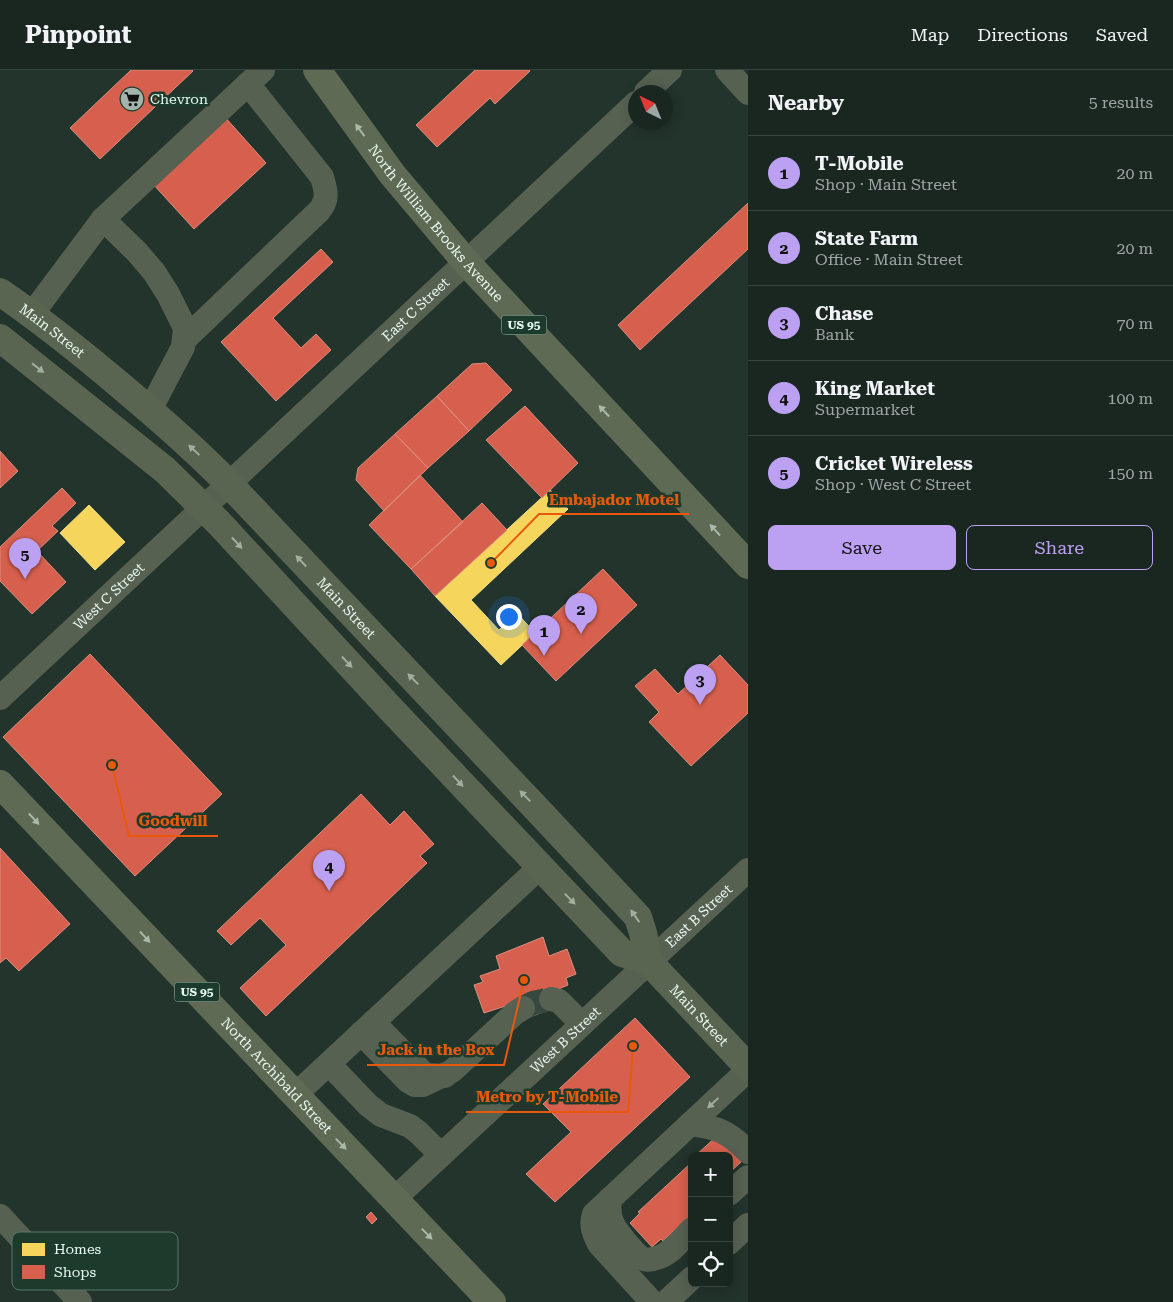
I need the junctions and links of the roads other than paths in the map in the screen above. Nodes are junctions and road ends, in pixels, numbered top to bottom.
1 (317, 70) edge
2 (670, 70) edge
3 (727, 70) edge
4 (255, 77) edge
5 (654, 85) edge
6 (748, 93) edge
7 (628, 110) edge
8 (103, 219) junction
9 (466, 262) junction
10 (0, 292) edge
11 (32, 314) junction
12 (0, 338) edge
13 (184, 340) junction
14 (150, 410) junction
15 (216, 495) junction
16 (748, 565) edge
17 (0, 698) edge
18 (0, 784) edge
19 (540, 867) junction
20 (748, 870) edge
21 (649, 962) junction
22 (551, 999) dead end
23 (523, 1008) tunnel mouth
24 (582, 1024) junction
25 (367, 1028) junction
26 (329, 1064) junction
27 (748, 1068) edge
28 (295, 1095) junction
29 (690, 1124) junction
30 (748, 1152) edge
31 (441, 1155) junction
32 (748, 1177) edge
33 (733, 1190) edge
34 (394, 1199) junction
35 (606, 1202) junction
36 (0, 1216) edge
37 (748, 1225) edge
38 (15, 1232) edge
39 (688, 1233) edge
40 (730, 1242) edge
41 (688, 1282) edge
42 (69, 1290) edge
43 (80, 1302) edge
44 (492, 1302) edge
45 (652, 1302) edge
46 (666, 1302) edge

9 -> 1 highway, North William Brooks Avenue / US 95
2 - 5 street
3 - 6 street
4 - 8 street
4 - 13 street
7 - 9 street, East C Street
8 - 11 street
8 - 13 street
9 - 15 street, East C Street
16 -> 9 highway, North William Brooks Avenue / US 95
10 - 11 main road, Main Street
11 - 14 main road, Main Street
12 -> 15 main road, Main Street
13 - 14 street
15 -> 14 main road, Main Street
15 - 17 street, West C Street
15 -> 19 main road, Main Street
21 -> 15 main road, Main Street
18 -> 28 highway, North Archibald Street / US 95
19 -> 21 main road, Main Street
19 - 25 street
20 - 21 street, East B Street
21 - 24 street, West B Street
21 - 27 main road, Main Street
22 - 24 street
23 - 25 street
24 - 31 street, West B Street
25 - 26 street
26 - 28 street
26 - 31 street
27 -> 29 street
28 -> 34 highway, North Archibald Street / US 95
29 - 30 street
29 - 35 street
31 - 34 street, West B Street
32 - 33 street
34 -> 44 highway, North Archibald Street / US 95
35 - 39 street
35 - 45 street
36 - 38 street
37 - 40 street
41 - 46 street
42 - 43 street

